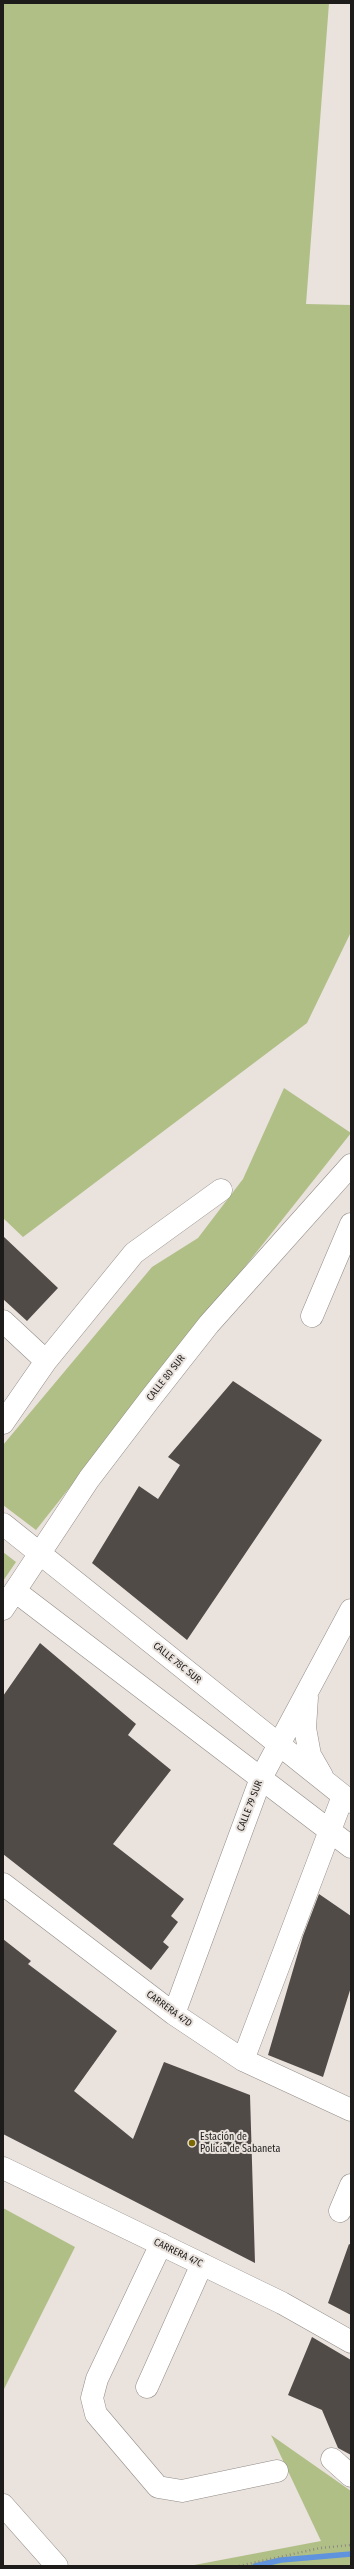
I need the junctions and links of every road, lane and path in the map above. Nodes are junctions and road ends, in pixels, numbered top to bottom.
1 (351, 1165) edge
2 (221, 1190) dead end
3 (351, 1224) edge
4 (312, 1316) dead end
5 (3, 1321) edge
6 (46, 1361) junction
7 (3, 1423) edge
8 (3, 1524) edge
9 (40, 1554) junction
10 (9, 1600) edge
11 (351, 1610) edge
12 (307, 1692) junction
13 (278, 1744) junction
14 (260, 1778) junction
15 (324, 1780) junction
16 (347, 1799) edge
17 (330, 1831) junction
18 (351, 1847) edge
19 (3, 1884) edge
20 (174, 2014) junction
21 (243, 2060) junction
22 (351, 2110) edge
23 (3, 2168) edge
24 (351, 2185) edge
25 (340, 2211) dead end
26 (161, 2244) junction
27 (202, 2264) junction
28 (351, 2342) edge
29 (147, 2387) dead end
30 (332, 2459) dead end
31 (277, 2471) dead end
32 (351, 2476) edge
33 (3, 2505) edge
34 (351, 2545) edge
35 (57, 2566) edge
36 (239, 2566) edge

1 - 9 street, CALLE 80 SUR
2 - 6 street
3 - 4 street
5 - 6 street
6 - 7 street
8 - 9 street, CALLE 78C SUR
9 - 10 street, CALLE 80 SUR
9 - 13 street, CALLE 78C SUR
10 - 14 street
11 - 12 street, CALLE 79 SUR
12 - 13 street, CALLE 79 SUR
12 - 15 street
13 - 14 street, CALLE 79 SUR
13 - 15 street, CALLE 78C SUR
14 - 17 street
14 - 20 street, CALLE 79 SUR
15 - 16 street, CALLE 78C SUR
16 - 17 street
17 - 18 street
17 - 21 street
19 - 20 street, CARRERA 47D
20 - 21 street, CARRERA 47D
21 - 22 street, CARRERA 47D
23 - 26 street, CARRERA 47C
24 - 25 street
26 - 27 street, CARRERA 47C
26 - 31 street
27 - 28 street, CARRERA 47C
27 - 29 street
30 - 32 street
33 - 35 street
34 - 36 path

